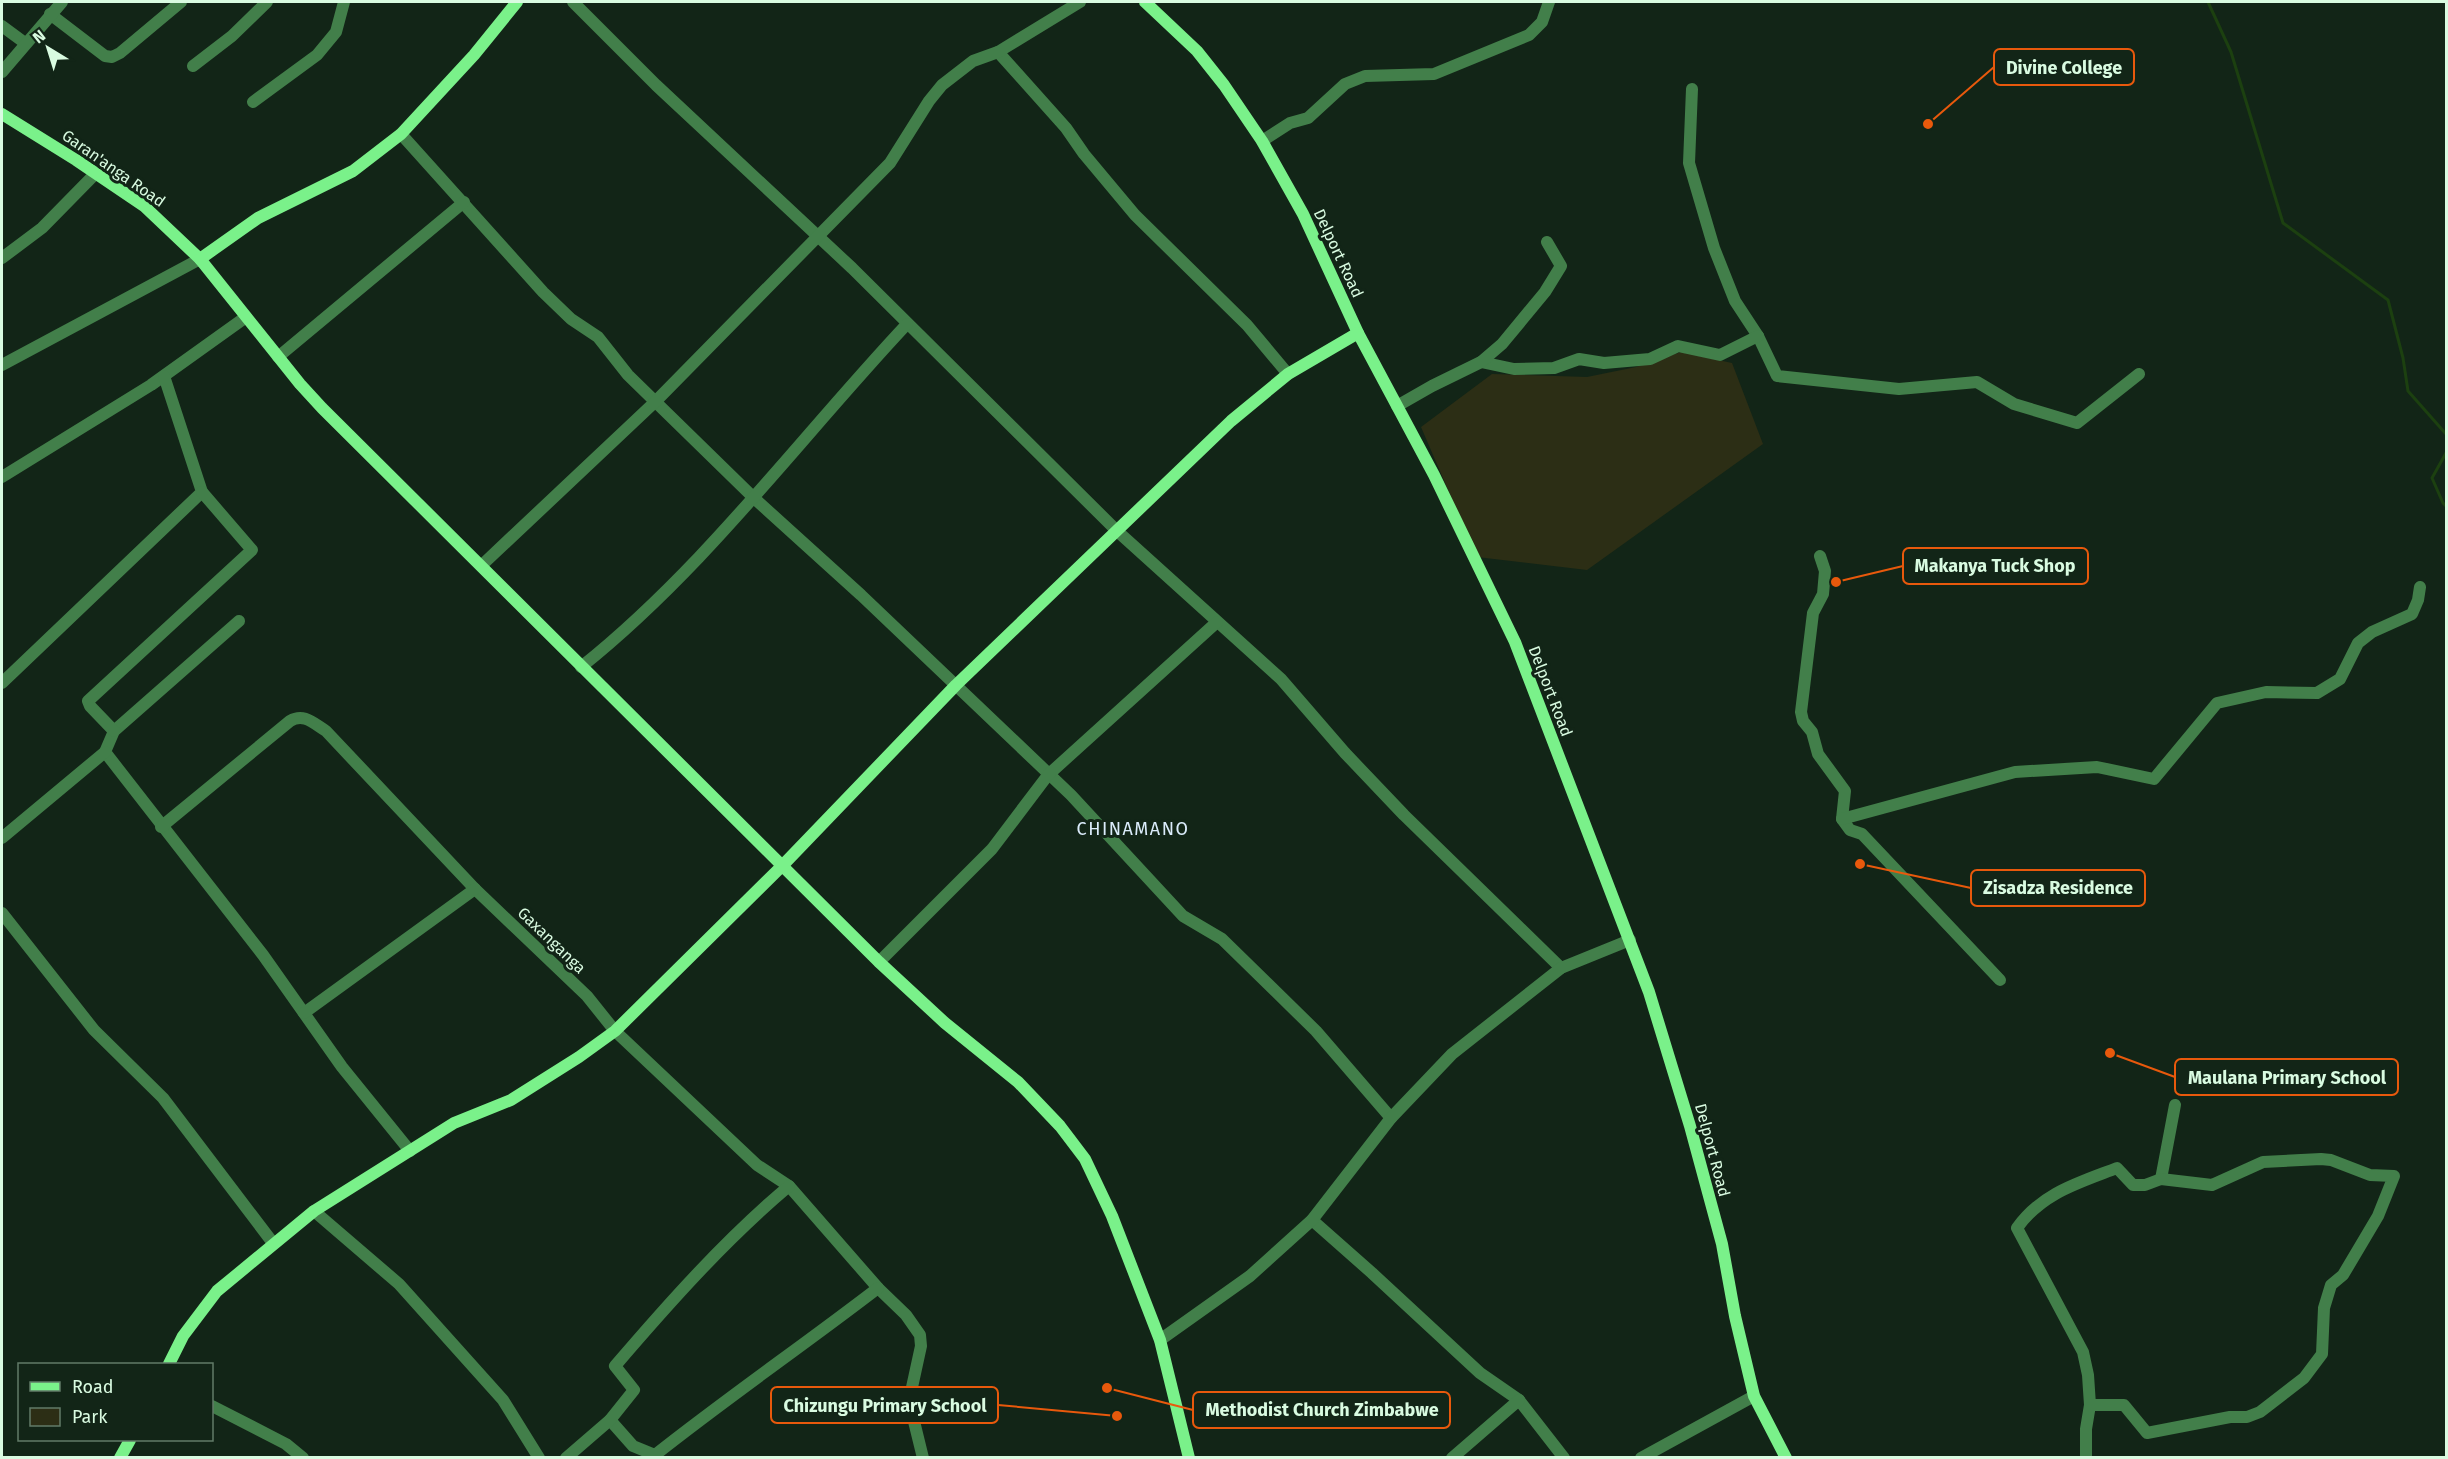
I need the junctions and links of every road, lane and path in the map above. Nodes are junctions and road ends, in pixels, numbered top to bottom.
1 (62, 2) edge
2 (181, 2) edge
3 (267, 2) edge
4 (344, 2) edge
5 (517, 2) edge
6 (573, 2) edge
7 (1080, 2) edge
8 (1144, 2) edge
9 (1549, 2) edge
10 (50, 14) junction
11 (2, 26) edge
12 (25, 43) junction
13 (998, 52) junction
14 (193, 66) dead end
15 (2, 72) edge
16 (1692, 89) dead end
17 (253, 102) dead end
18 (2, 114) edge
19 (401, 134) junction
20 (1262, 141) junction
21 (95, 174) junction
22 (464, 202) junction
23 (818, 236) junction
24 (1547, 242) dead end
25 (2, 258) edge
26 (200, 259) junction
27 (246, 317) junction
28 (907, 324) junction
29 (1358, 333) junction
30 (1758, 336) junction
31 (278, 357) junction
32 (1482, 362) junction
33 (2, 365) edge
34 (1288, 374) junction
35 (2139, 374) dead end
36 (164, 376) junction
37 (656, 401) junction
38 (1398, 406) junction
39 (2, 477) edge
40 (202, 492) junction
41 (755, 499) junction
42 (1116, 530) junction
43 (1820, 556) dead end
44 (482, 565) junction
45 (2420, 587) dead end
46 (239, 621) dead end
47 (1217, 622) junction
48 (581, 667) junction
49 (2, 683) edge
50 (956, 685) junction
51 (114, 731) junction
52 (105, 752) junction
53 (1048, 775) junction
54 (1842, 819) junction
55 (161, 827) junction
56 (2, 838) edge
57 (783, 865) junction
58 (475, 889) junction
59 (2, 913) edge
60 (1630, 940) junction
61 (879, 962) junction
62 (1561, 968) junction
63 (2000, 980) dead end
64 (304, 1013) junction
65 (615, 1031) junction
66 (2175, 1106) dead end
67 (1391, 1118) junction
68 (410, 1151) junction
69 (2161, 1179) junction
70 (789, 1186) junction
71 (314, 1211) junction
72 (1312, 1220) junction
73 (273, 1243) junction
74 (878, 1288) junction
75 (1160, 1340) junction
76 (170, 1363) edge
77 (1754, 1396) junction
78 (1519, 1400) junction
79 (2090, 1405) junction
80 (213, 1407) edge
81 (610, 1420) junction
82 (129, 1441) edge
83 (120, 1458) edge
84 (303, 1458) edge
85 (539, 1458) edge
86 (566, 1458) edge
87 (923, 1458) edge
88 (1189, 1458) edge
89 (1452, 1458) edge
90 (1564, 1458) edge
91 (1641, 1458) edge
92 (1786, 1458) edge
93 (2086, 1458) edge

1 - 10 street
2 - 10 street
3 - 14 street
4 - 17 street
5 - 19 street
6 - 23 street
7 - 13 street
8 - 20 street, Delport Road
9 - 20 street
10 - 12 street
11 - 12 street
12 - 15 street
13 - 23 street
13 - 34 street
16 - 30 street
18 - 21 street, Garan'anga Road
19 - 22 street
19 - 26 street
20 - 29 street, Delport Road
21 - 25 street
21 - 26 street, Garan'anga Road
22 - 31 street
22 - 37 street
23 - 28 street
23 - 37 street
24 - 32 street
26 - 27 street, Garan'anga Road
26 - 33 street
27 - 31 street, Garan'anga Road
27 - 36 street
28 - 41 street
28 - 42 street
29 - 34 street
29 - 38 street, Delport Road
30 - 32 street
30 - 35 street
31 - 44 street, Garan'anga Road
32 - 38 street
34 - 42 street
36 - 39 street
36 - 40 street
37 - 41 street
37 - 44 street
38 - 60 street, Delport Road
40 - 49 street
40 - 51 street
41 - 48 street
41 - 50 street
42 - 47 street
42 - 50 street
43 - 54 street
44 - 48 street, Garan'anga Road
45 - 54 street
46 - 51 street
47 - 53 street
47 - 62 street
48 - 57 street, Garan'anga Road
50 - 53 street
50 - 57 street
51 - 52 street
52 - 55 street
52 - 56 street
53 - 61 street
53 - 67 street
54 - 63 street
55 - 58 street, Gaxanganga
55 - 64 street
57 - 61 street, Garan'anga Road
57 - 65 street
58 - 64 street
58 - 65 street, Gaxanganga
59 - 73 street
60 - 62 street
60 - 77 street, Delport Road
61 - 75 street, Garan'anga Road
62 - 67 street
64 - 68 street
65 - 68 street
65 - 70 street, Gaxanganga
66 - 69 street
67 - 72 street
68 - 71 street
69 - 79 street
69 - 79 street
70 - 74 street, Gaxanganga
70 - 81 street
71 - 73 street
71 - 85 street
72 - 75 street
72 - 78 street
73 - 76 street
74 - 81 street
74 - 87 street, Gaxanganga
75 - 88 street, Garan'anga Road
77 - 91 street
77 - 92 street, Delport Road
78 - 89 street
78 - 90 street
79 - 93 street
80 - 84 street
81 - 86 street
82 - 83 street

